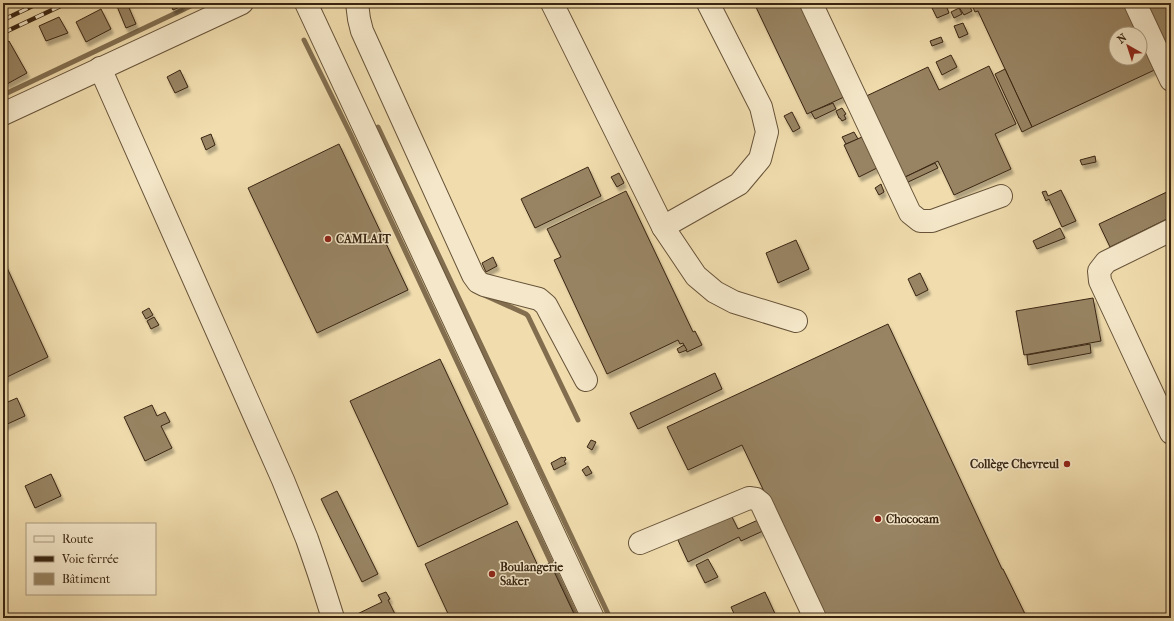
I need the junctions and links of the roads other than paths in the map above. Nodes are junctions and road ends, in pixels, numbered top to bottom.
1 (242, 3) edge
2 (306, 3) edge
3 (357, 3) edge
4 (552, 3) edge
5 (708, 3) edge
6 (811, 3) edge
7 (1135, 3) edge
8 (100, 68) junction
9 (1171, 80) edge
10 (3, 114) edge
11 (1001, 196) dead end
12 (663, 227) junction
13 (1171, 230) edge
14 (796, 320) dead end
15 (586, 380) dead end
16 (1171, 433) edge
17 (640, 543) dead end
18 (333, 618) edge
19 (593, 618) edge
20 (815, 618) edge

1 - 8 street
2 - 19 street
3 - 15 street
4 - 12 street
5 - 12 street
6 - 11 street
7 - 9 street
8 - 10 street
8 - 18 street
12 - 14 street
13 - 16 street
17 - 20 street

